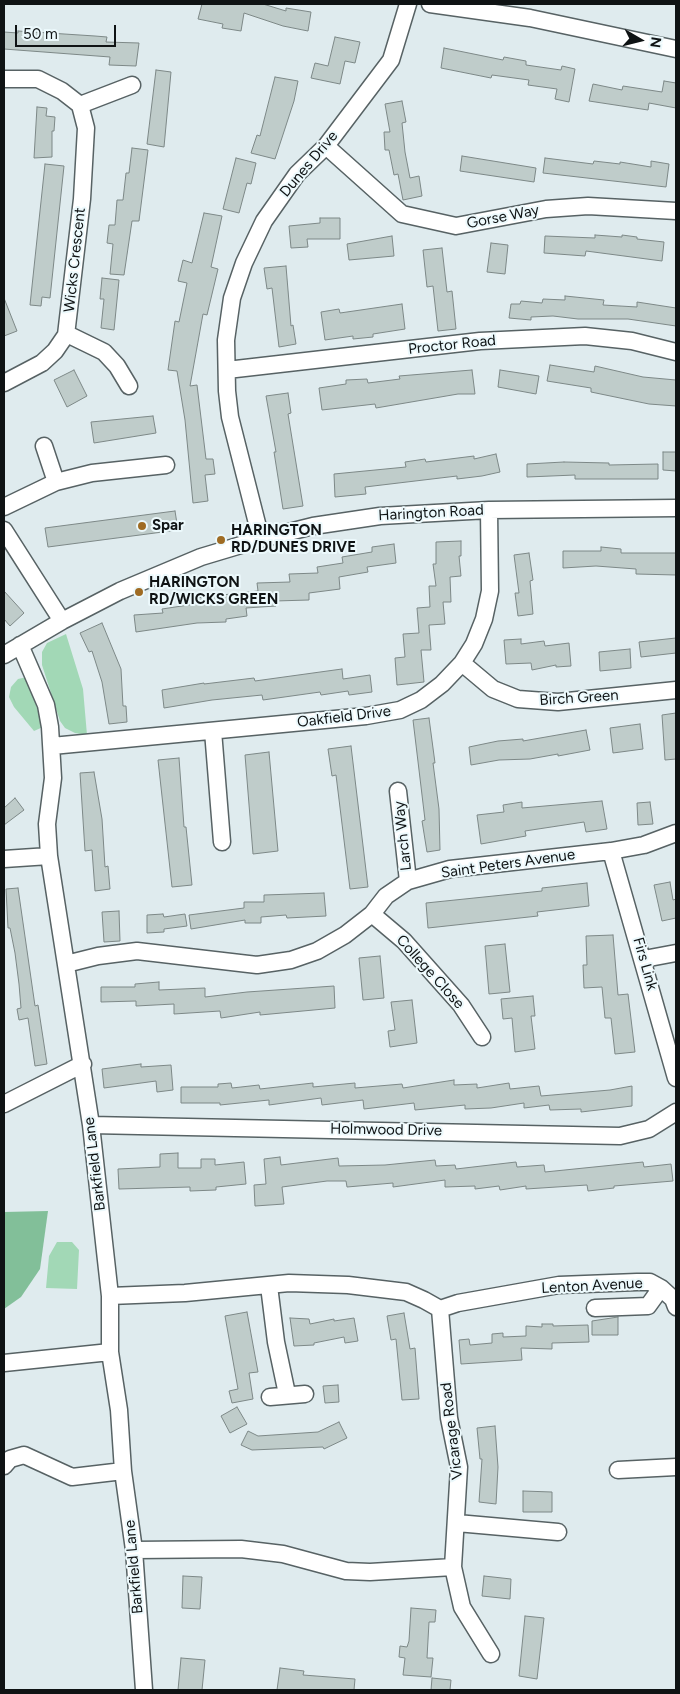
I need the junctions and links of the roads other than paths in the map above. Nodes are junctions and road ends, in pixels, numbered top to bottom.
1 (408, 4) edge
2 (430, 4) edge
3 (676, 49) edge
4 (4, 79) edge
5 (132, 85) dead end
6 (80, 105) junction
7 (326, 146) junction
8 (676, 211) edge
9 (67, 334) junction
10 (676, 352) edge
11 (227, 370) junction
12 (4, 383) edge
13 (129, 386) dead end
14 (44, 446) dead end
15 (166, 465) dead end
16 (56, 482) junction
17 (4, 507) edge
18 (676, 508) edge
19 (489, 510) junction
20 (4, 530) edge
21 (261, 539) junction
22 (62, 621) junction
23 (20, 645) junction
24 (4, 655) edge
25 (462, 663) junction
26 (676, 690) edge
27 (213, 731) junction
28 (52, 746) junction
29 (398, 791) dead end
30 (676, 832) edge
31 (222, 842) dead end
32 (611, 851) junction
33 (49, 856) junction
34 (4, 859) edge
35 (408, 881) junction
36 (372, 914) junction
37 (676, 953) edge
38 (644, 959) junction
39 (66, 964) junction
40 (482, 1037) dead end
41 (83, 1064) junction
42 (676, 1078) edge
43 (4, 1104) edge
44 (676, 1112) edge
45 (91, 1125) junction
46 (269, 1286) junction
47 (661, 1288) junction
48 (110, 1296) junction
49 (676, 1307) edge
50 (595, 1308) dead end
51 (440, 1309) junction
52 (110, 1352) junction
53 (4, 1363) edge
54 (287, 1394) junction
55 (306, 1394) dead end
56 (270, 1398) dead end
57 (4, 1466) edge
58 (676, 1467) edge
59 (618, 1470) dead end
60 (123, 1471) junction
61 (457, 1523) junction
62 (558, 1532) dead end
63 (134, 1550) junction
64 (453, 1567) junction
65 (490, 1654) dead end
66 (144, 1690) edge

1 - 7 street, Dunes Drive
2 - 3 street
4 - 6 street
5 - 6 street
6 - 9 street, Wicks Crescent
7 - 8 street, Gorse Way
7 - 11 street, Dunes Drive
9 - 12 street, Wicks Crescent
9 - 13 street
10 - 11 street, Proctor Road
11 - 21 street, Dunes Drive
14 - 16 street
15 - 16 street
16 - 17 street
18 - 19 street, Harington Road
19 - 21 street, Harington Road
19 - 25 street, Oakfield Drive
20 - 22 street
21 - 22 street, Harington Road
22 - 23 street, Harington Road
23 - 24 street, Harington Road
23 - 28 street, Barkfield Lane
25 - 26 street, Birch Green
25 - 27 street, Oakfield Drive
27 - 28 street, Oakfield Drive
27 - 31 street
28 - 33 street, Barkfield Lane
29 - 35 street, Larch Way
30 - 32 street, Saint Peters Avenue
32 - 35 street, Saint Peters Avenue
32 - 38 street, Firs Link
33 - 34 street
33 - 39 street, Barkfield Lane
35 - 36 street, Saint Peters Avenue
36 - 39 street, Saint Peters Avenue
36 - 40 street, College Close
37 - 38 street
38 - 42 street, Firs Link
39 - 41 street, Barkfield Lane
41 - 43 street
41 - 45 street, Barkfield Lane
44 - 45 street, Holmwood Drive
45 - 48 street, Barkfield Lane
46 - 48 street
46 - 51 street
46 - 54 street
47 - 49 street, Lenton Avenue
47 - 50 street
47 - 51 street, Lenton Avenue
48 - 52 street, Barkfield Lane
51 - 61 street, Vicarage Road
52 - 53 street
52 - 60 street, Barkfield Lane
54 - 55 street
54 - 56 street
57 - 60 street
58 - 59 street
60 - 63 street, Barkfield Lane
61 - 62 street
61 - 64 street, Vicarage Road
63 - 64 street
63 - 66 street, Barkfield Lane
64 - 65 street, Vicarage Road

